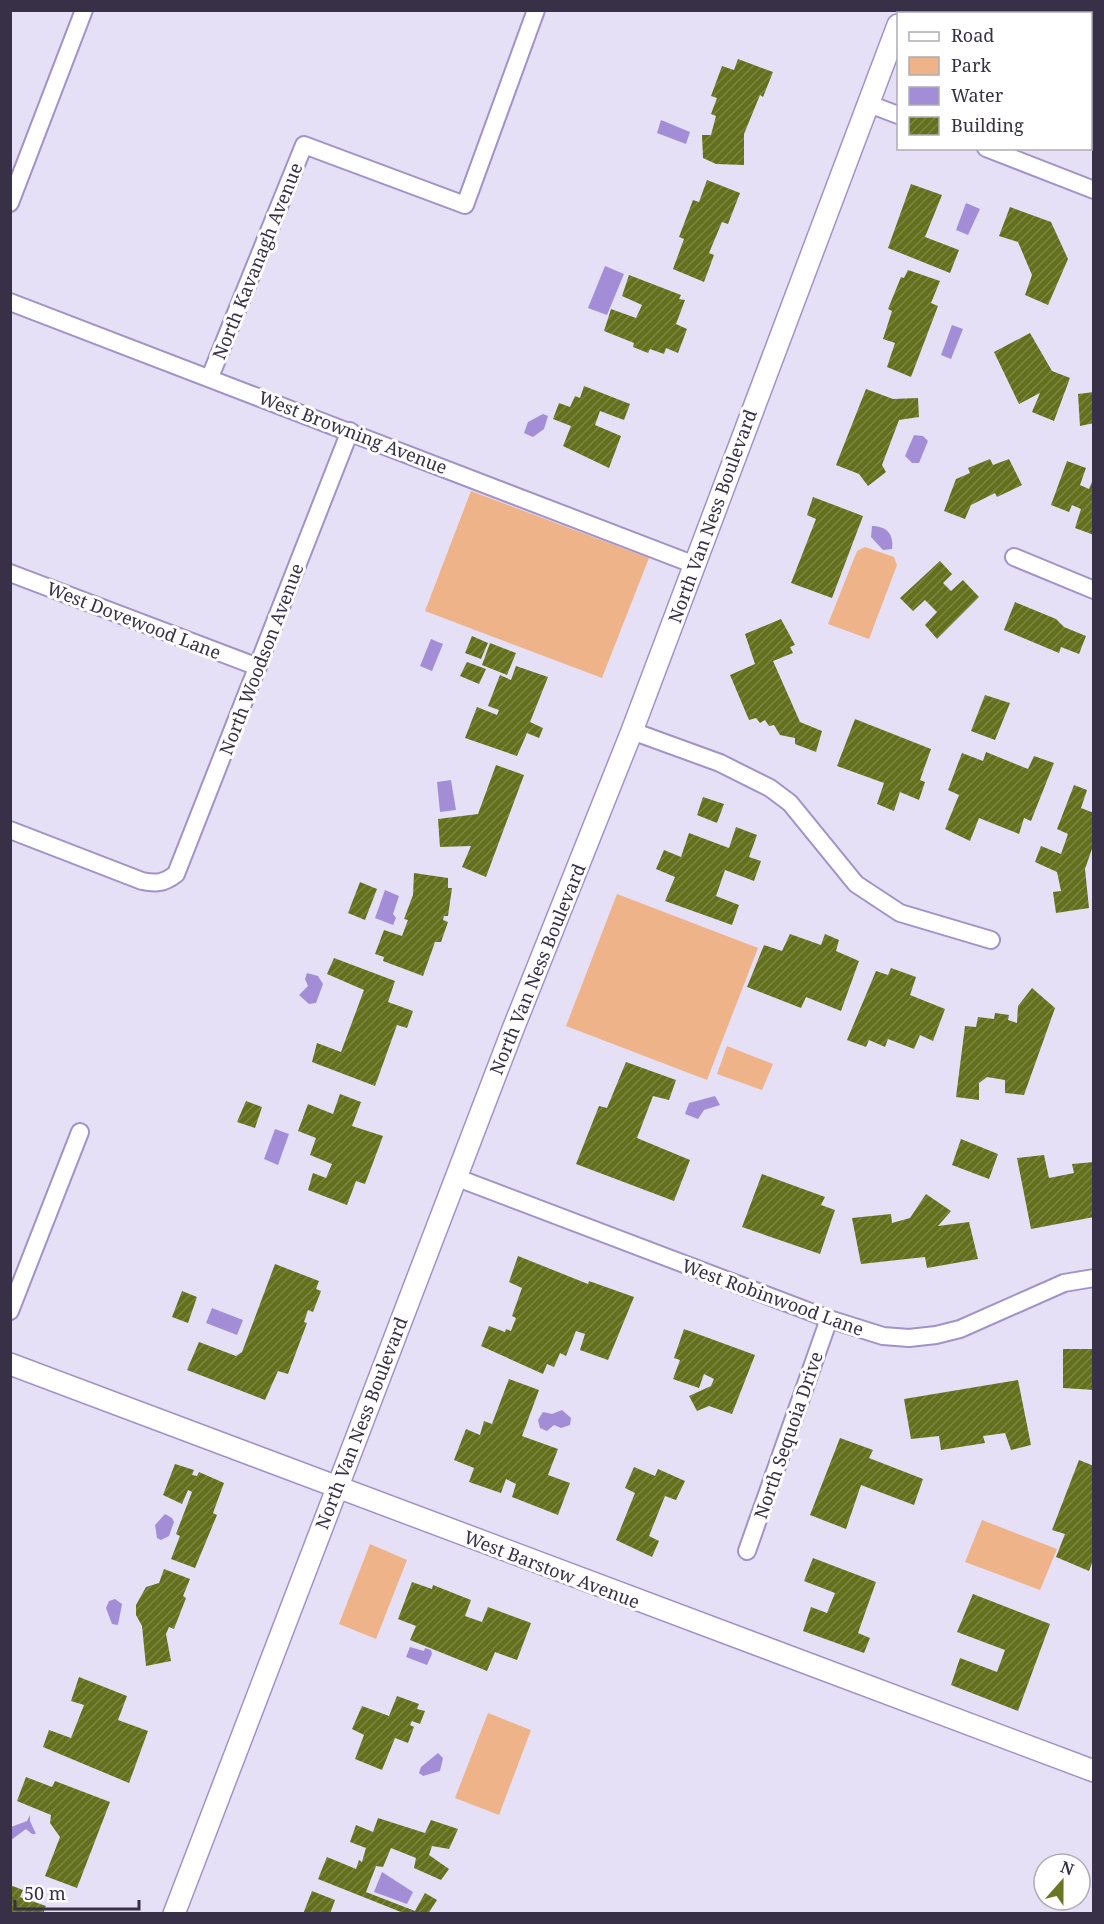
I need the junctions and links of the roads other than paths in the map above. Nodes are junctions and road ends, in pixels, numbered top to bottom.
1 (84, 10) edge
2 (536, 10) edge
3 (897, 28) edge
4 (868, 104) junction
5 (897, 115) edge
6 (991, 150) edge
7 (1094, 190) edge
8 (10, 202) edge
9 (10, 302) edge
10 (210, 377) junction
11 (350, 431) junction
12 (1014, 556) dead end
13 (695, 565) junction
14 (10, 573) edge
15 (1094, 590) edge
16 (258, 667) junction
17 (632, 731) junction
18 (10, 830) edge
19 (991, 940) dead end
20 (80, 1132) dead end
21 (455, 1177) junction
22 (1094, 1278) edge
23 (10, 1311) edge
24 (829, 1319) junction
25 (10, 1364) edge
26 (335, 1487) junction
27 (747, 1551) dead end
28 (1094, 1772) edge
29 (174, 1914) edge

1 - 8 street
2 - 10 street, North Kavanagh Avenue
3 - 4 street, North Van Ness Boulevard
4 - 5 street
4 - 13 street, North Van Ness Boulevard
6 - 7 street
9 - 10 street, West Browning Avenue
10 - 11 street, West Browning Avenue
11 - 13 street, West Browning Avenue
11 - 16 street, North Woodson Avenue
12 - 15 street
13 - 17 street, North Van Ness Boulevard
14 - 16 street, West Dovewood Lane
16 - 18 street, North Woodson Avenue
17 - 19 street
17 - 21 street, North Van Ness Boulevard
20 - 23 street
21 - 24 street, West Robinwood Lane
21 - 26 street, North Van Ness Boulevard
22 - 24 street, West Robinwood Lane
24 - 27 street, North Sequoia Drive
25 - 26 street, West Barstow Avenue
26 - 28 street, West Barstow Avenue
26 - 29 street, North Van Ness Boulevard

